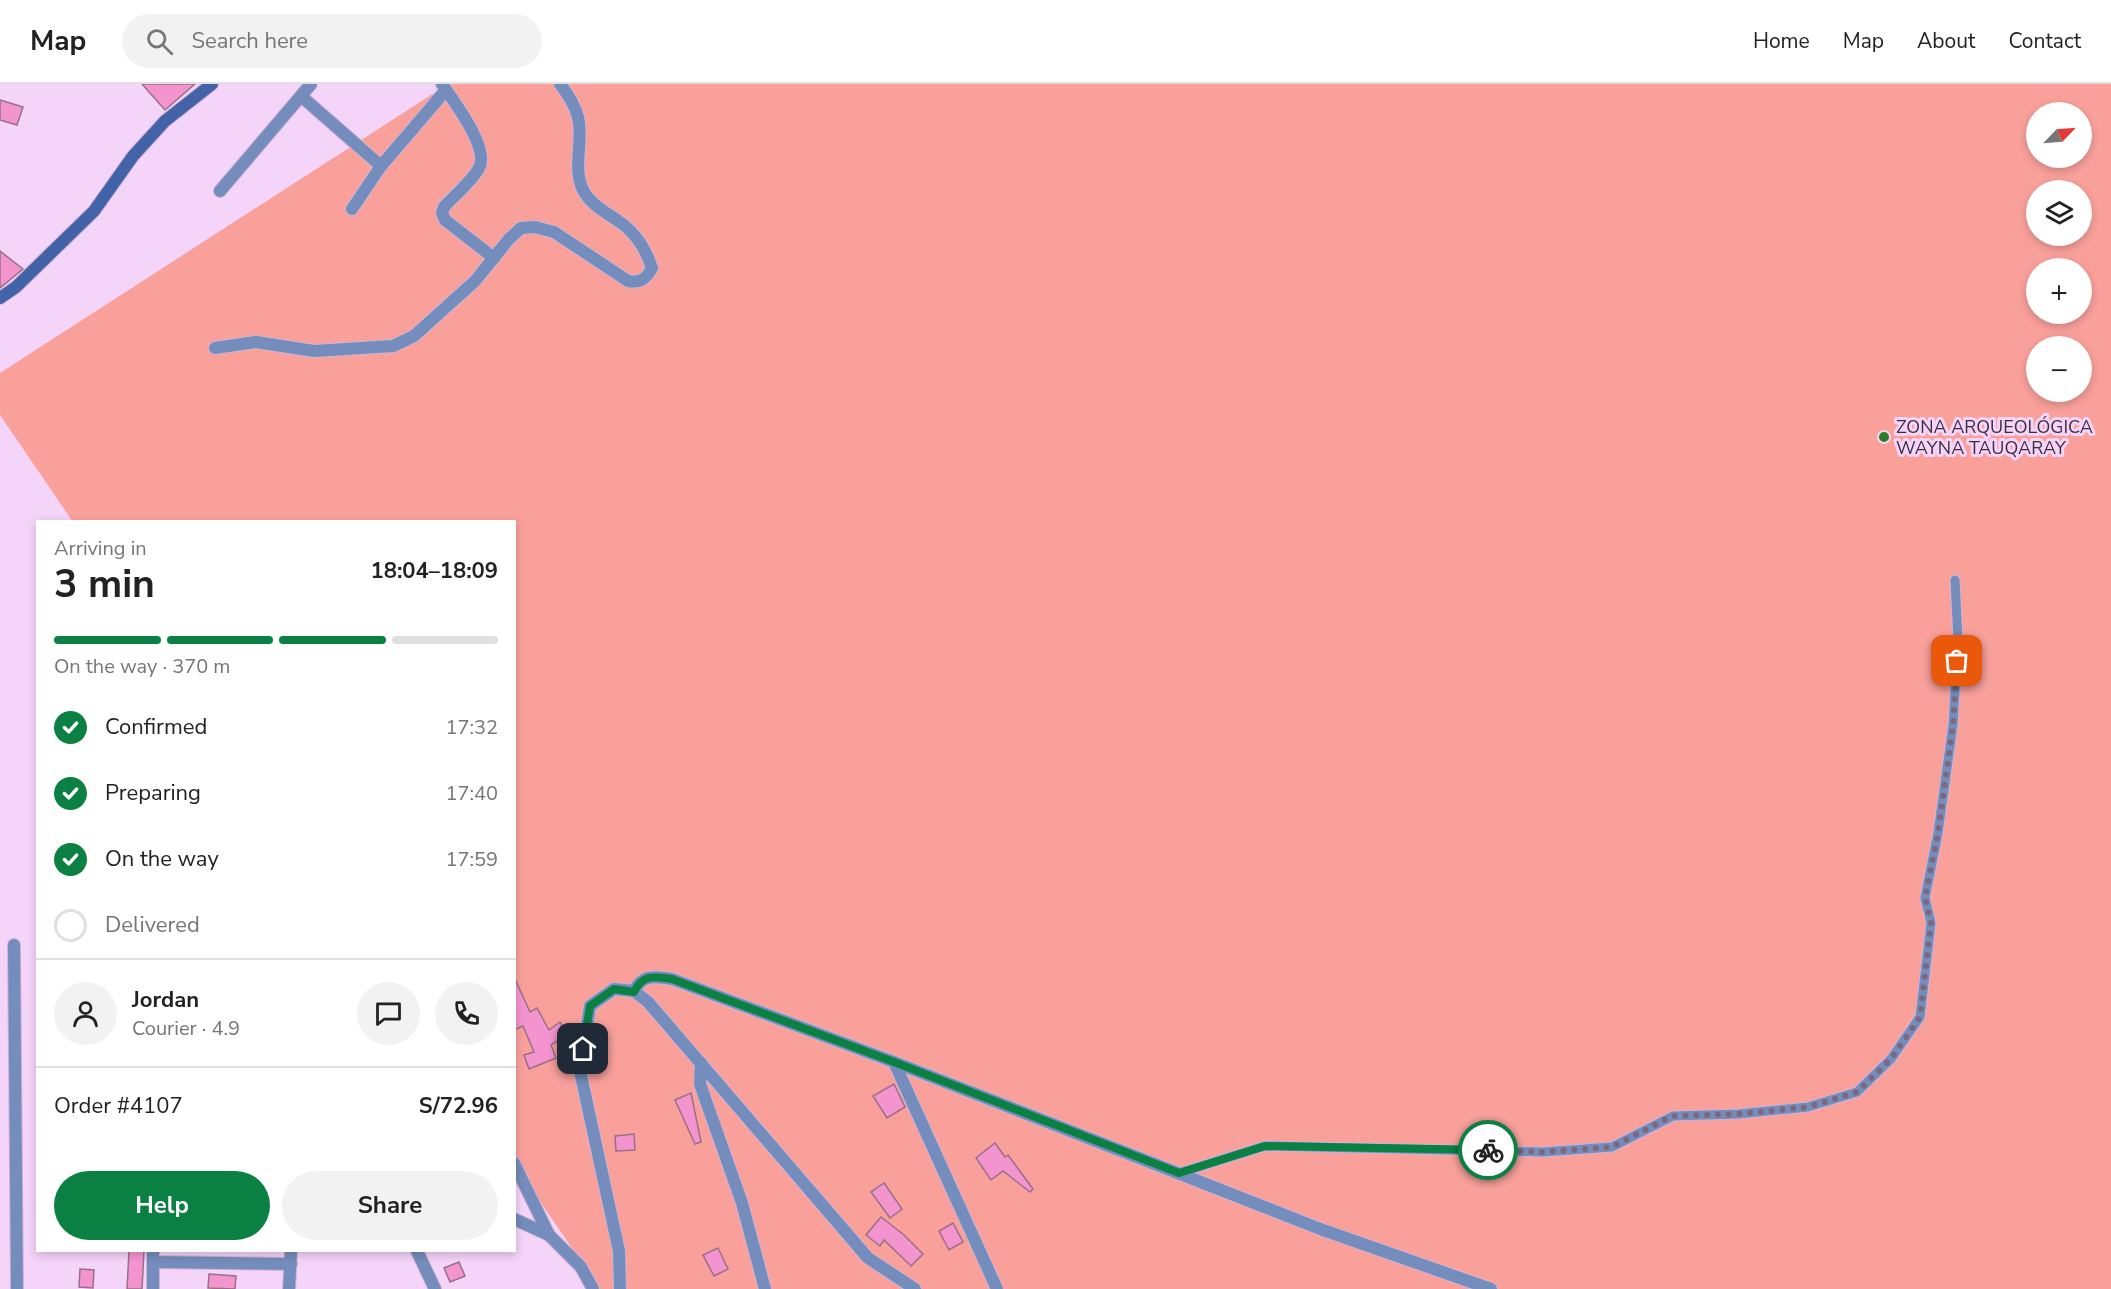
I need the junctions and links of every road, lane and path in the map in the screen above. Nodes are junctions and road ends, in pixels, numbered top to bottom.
1 (212, 84) edge
2 (311, 84) edge
3 (560, 84) edge
4 (444, 87) edge
5 (301, 96) junction
6 (381, 166) junction
7 (220, 191) dead end
8 (352, 209) dead end
9 (494, 258) junction
10 (0, 298) edge
11 (215, 348) dead end
12 (1954, 580) dead end
13 (14, 945) dead end
14 (634, 992) junction
15 (894, 1062) junction
16 (701, 1063) junction
17 (516, 1167) edge
18 (1179, 1173) junction
19 (516, 1220) edge
20 (549, 1235) junction
21 (291, 1252) edge
22 (417, 1252) edge
23 (153, 1256) edge
24 (291, 1264) junction
25 (17, 1289) edge
26 (153, 1289) edge
27 (289, 1289) edge
28 (435, 1289) edge
29 (593, 1289) edge
30 (620, 1289) edge
31 (765, 1289) edge
32 (915, 1289) edge
33 (997, 1289) edge
34 (1491, 1289) edge

1 - 10 main road
2 - 5 street
3 - 9 street
4 - 6 street
4 - 9 street
5 - 6 street
5 - 7 street
6 - 8 street
9 - 11 street
12 - 18 lane
13 - 25 street
14 - 15 street
14 - 16 street
14 - 30 street
15 - 18 street
15 - 33 street
16 - 31 street
16 - 32 street
17 - 20 street
18 - 34 street
19 - 20 street
20 - 29 street
21 - 24 street
22 - 28 street
23 - 24 street
23 - 26 street
24 - 27 street

